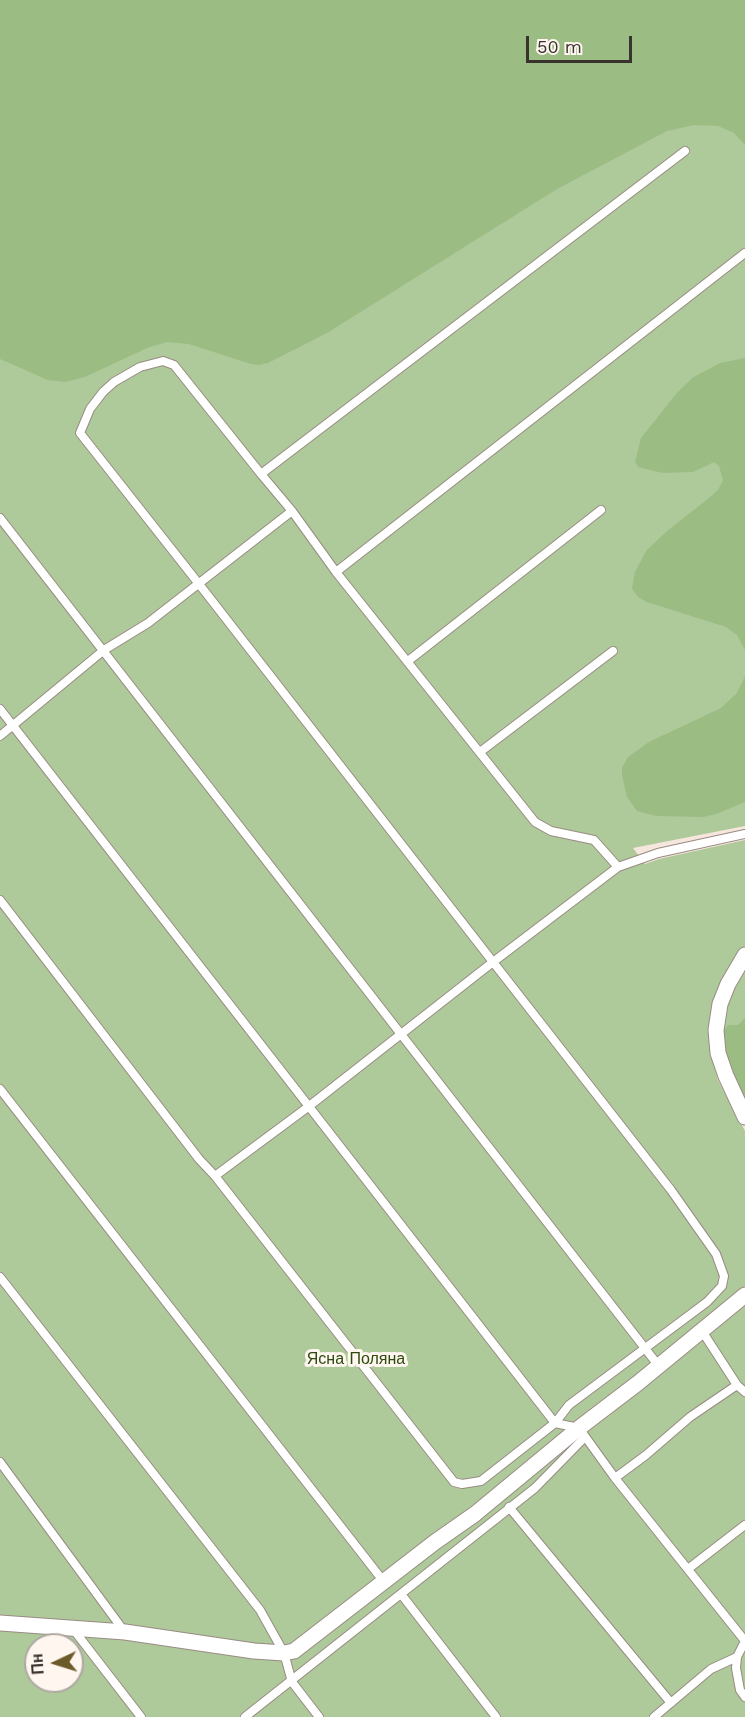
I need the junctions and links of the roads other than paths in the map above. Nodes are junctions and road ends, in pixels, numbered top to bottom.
1 (685, 151) dead end
2 (745, 253) edge
3 (261, 474) junction
4 (601, 510) dead end
5 (292, 511) junction
6 (0, 518) edge
7 (336, 572) junction
8 (199, 584) junction
9 (104, 650) junction
10 (613, 651) dead end
11 (408, 661) junction
12 (0, 709) edge
13 (13, 726) junction
14 (0, 736) edge
15 (480, 752) junction
16 (745, 834) edge
17 (618, 867) junction
18 (0, 900) edge
19 (745, 956) edge
20 (493, 962) junction
21 (400, 1035) junction
22 (0, 1089) edge
23 (308, 1107) junction
24 (745, 1117) edge
25 (215, 1176) junction
26 (0, 1277) edge
27 (745, 1295) edge
28 (702, 1331) junction
29 (644, 1348) junction
30 (658, 1365) junction
31 (737, 1385) junction
32 (745, 1392) edge
33 (555, 1423) junction
34 (582, 1432) junction
35 (0, 1462) edge
36 (615, 1478) junction
37 (509, 1507) junction
38 (745, 1525) edge
39 (688, 1569) junction
40 (384, 1582) junction
41 (401, 1594) junction
42 (0, 1623) edge
43 (72, 1627) junction
44 (125, 1632) junction
45 (745, 1642) edge
46 (284, 1653) junction
47 (737, 1657) junction
48 (292, 1682) junction
49 (745, 1696) edge
50 (671, 1703) junction
51 (141, 1717) edge
52 (245, 1717) edge
53 (319, 1717) edge
54 (496, 1717) edge
55 (654, 1717) edge

1 - 3 lane
2 - 7 lane
3 - 5 lane
3 - 8 lane
4 - 11 lane
5 - 7 lane
5 - 8 lane
6 - 9 lane
7 - 11 lane
8 - 9 lane
8 - 20 lane
9 - 13 lane
9 - 21 lane
10 - 15 lane
11 - 15 lane
12 - 13 lane
13 - 14 lane
13 - 23 lane
15 - 17 lane
16 - 17 lane
17 - 20 lane
18 - 25 lane
19 - 24 street
20 - 21 lane
20 - 29 lane
21 - 23 lane
21 - 29 lane
22 - 40 lane
23 - 25 lane
23 - 33 lane
25 - 33 lane
26 - 46 lane
27 - 28 street
28 - 30 street
28 - 31 lane
29 - 30 lane
29 - 33 lane
30 - 34 street
31 - 32 lane
31 - 36 lane
33 - 34 lane
34 - 36 lane
34 - 37 lane
34 - 40 street
35 - 44 lane
36 - 39 lane
37 - 41 lane
37 - 50 lane
38 - 39 lane
39 - 45 lane
40 - 46 street
41 - 48 lane
41 - 54 lane
42 - 43 street
43 - 44 street
43 - 51 lane
44 - 46 street
45 - 47 lane
46 - 48 lane
47 - 49 lane
47 - 50 lane
48 - 52 lane
48 - 53 lane
50 - 55 lane

